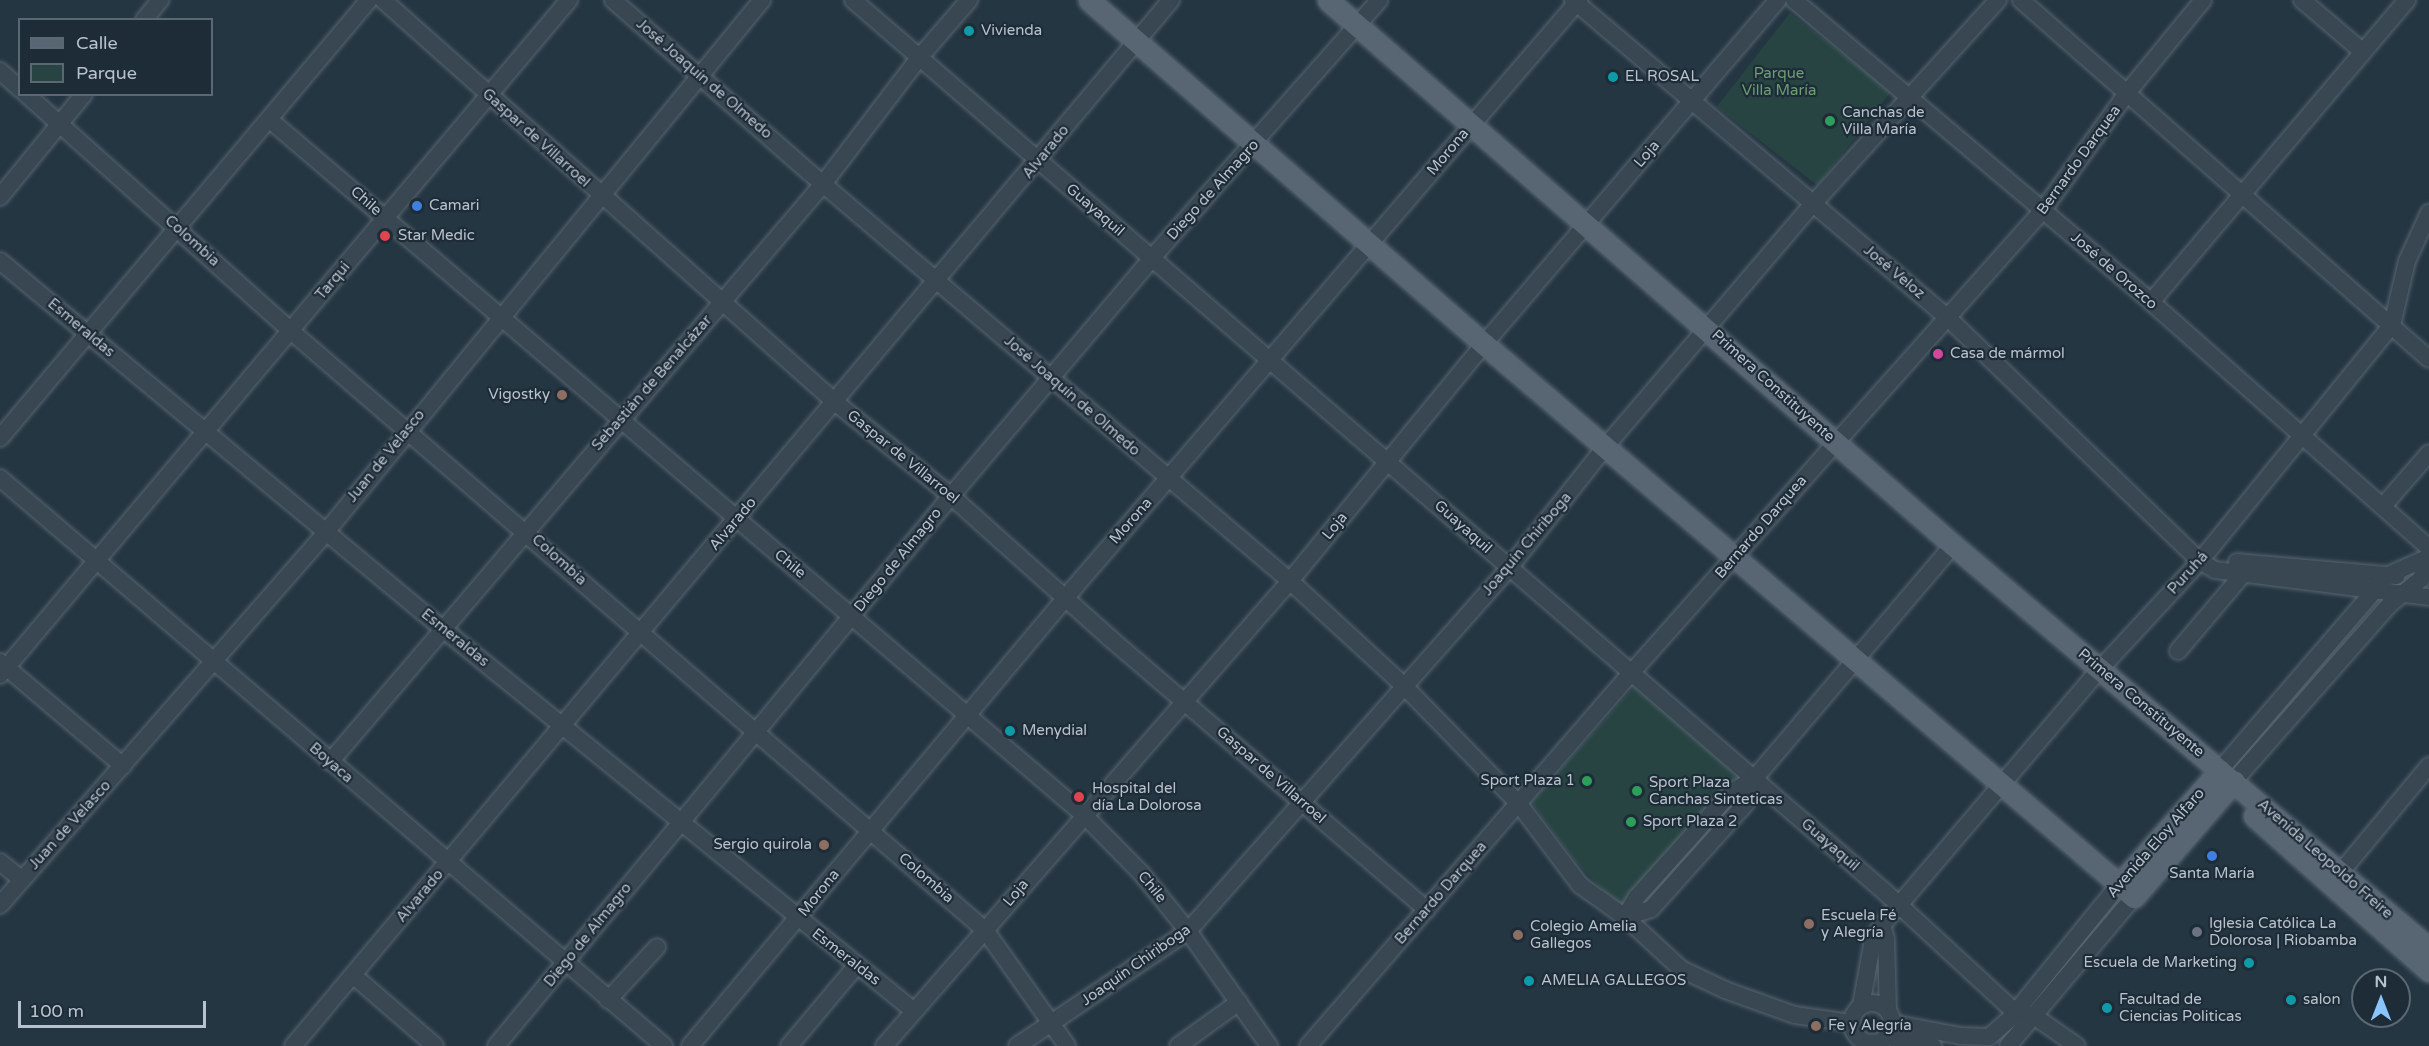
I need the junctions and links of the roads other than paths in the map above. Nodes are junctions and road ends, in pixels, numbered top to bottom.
1 (369, 0) edge
2 (383, 0) edge
3 (569, 0) edge
4 (614, 0) edge
5 (762, 0) edge
6 (853, 0) edge
7 (969, 0) edge
8 (1089, 0) edge
9 (1171, 0) edge
10 (1328, 0) edge
11 (1379, 0) edge
12 (1778, 0) edge
13 (1794, 0) edge
14 (1998, 0) edge
15 (2020, 0) edge
16 (2203, 0) edge
17 (2302, 0) edge
18 (2407, 0) edge
19 (1576, 1) edge
20 (1357, 26) junction
21 (1136, 41) junction
22 (2363, 52) junction
23 (919, 58) junction
24 (0, 71) edge
25 (700, 75) junction
26 (18, 86) edge
27 (2127, 93) junction
28 (28, 96) edge
29 (82, 96) edge
30 (489, 96) junction
31 (1910, 100) junction
32 (1692, 102) junction
33 (270, 120) junction
34 (60, 125) junction
35 (1471, 126) junction
36 (1255, 143) junction
37 (1038, 161) junction
38 (823, 184) junction
39 (2244, 195) junction
40 (601, 196) junction
41 (0, 197) edge
42 (1812, 205) junction
43 (2043, 210) junction
44 (2429, 213) edge
45 (385, 218) junction
46 (1586, 225) junction
47 (178, 228) junction
48 (1370, 244) junction
49 (1151, 259) junction
50 (0, 261) edge
51 (937, 281) junction
52 (723, 301) junction
53 (2151, 302) junction
54 (500, 317) junction
55 (1947, 317) junction
56 (2392, 325) junction
57 (1708, 328) junction
58 (291, 331) junction
59 (88, 334) junction
60 (1484, 344) junction
61 (2429, 359) edge
62 (1270, 362) junction
63 (1054, 377) junction
64 (835, 402) junction
65 (622, 418) junction
66 (407, 428) junction
67 (206, 432) junction
68 (2303, 435) junction
69 (0, 438) edge
70 (1836, 442) junction
71 (1606, 446) junction
72 (2429, 453) edge
73 (1388, 461) junction
74 (0, 478) edge
75 (1167, 479) junction
76 (951, 496) junction
77 (2383, 506) junction
78 (737, 519) junction
79 (526, 531) junction
80 (326, 532) junction
81 (1953, 545) junction
82 (2428, 554) edge
83 (1736, 556) junction
84 (2200, 561) junction
85 (97, 562) junction
86 (1509, 568) junction
87 (2244, 573) junction
88 (2388, 575) junction
89 (2425, 579) edge
90 (1290, 581) junction
91 (2374, 590) junction
92 (2402, 594) junction
93 (2429, 597) edge
94 (1065, 598) junction
95 (852, 617) junction
96 (443, 629) junction
97 (641, 633) junction
98 (2178, 651) dead end
99 (213, 662) junction
100 (1855, 663) junction
101 (2, 668) edge
102 (2101, 668) junction
103 (1632, 672) junction
104 (1404, 686) junction
105 (1184, 699) junction
106 (968, 716) junction
107 (562, 726) junction
108 (753, 733) junction
109 (330, 762) junction
110 (123, 766) junction
111 (2429, 766) edge
112 (1754, 779) junction
113 (2223, 781) junction
114 (2000, 786) junction
115 (1304, 804) junction
116 (1519, 804) junction
117 (1083, 814) junction
118 (679, 821) junction
119 (870, 830) junction
120 (0, 862) edge
121 (447, 863) junction
122 (2342, 872) junction
123 (21, 879) junction
124 (2126, 891) junction
125 (1899, 904) junction
126 (0, 905) edge
127 (1427, 910) junction
128 (1624, 916) junction
129 (797, 919) junction
130 (1882, 925) junction
131 (985, 930) junction
132 (1188, 931) junction
133 (657, 947) dead end
134 (2429, 948) edge
135 (566, 965) junction
136 (857, 965) junction
137 (2429, 971) edge
138 (354, 976) junction
139 (608, 1000) junction
140 (1239, 1002) junction
141 (1861, 1006) junction
142 (914, 1011) junction
143 (2014, 1011) junction
144 (2034, 1016) junction
145 (1053, 1024) junction
146 (1886, 1032) edge
147 (1856, 1036) edge
148 (1983, 1042) edge
149 (888, 1044) edge
150 (293, 1046) edge
151 (435, 1046) edge
152 (496, 1046) edge
153 (664, 1046) edge
154 (690, 1046) edge
155 (789, 1046) edge
156 (1017, 1046) edge
157 (1067, 1046) edge
158 (1178, 1046) edge
159 (1269, 1046) edge
160 (1308, 1046) edge
161 (1933, 1046) edge
162 (2008, 1046) edge
163 (2077, 1046) edge

1 - 33 street
2 - 30 street, Gaspar de Villarroel
3 - 30 street, Tarqui
4 - 25 street, José Joaquín de Olmedo
5 - 25 street, Juan de Velasco
6 - 23 street, Guayaquil
7 - 23 street, Sebastián de Benalcázar
8 - 21 main road
9 - 21 street, Alvarado
10 - 20 main road, Primera Constituyente
11 - 20 street, Diego de Almagro
12 - 32 street, Loja
13 - 31 street, José de Orozco
14 - 31 street, Joaquín Chiriboga
15 - 27 street
16 - 27 street, Bernardo Darquea
17 - 22 street
18 - 22 street
19 - 32 street, José Veloz
19 - 35 street, Morona
20 - 35 main road, Primera Constituyente
20 - 36 street, Diego de Almagro
21 - 36 main road
21 - 37 street, Alvarado
22 - 39 street
23 - 37 street, Guayaquil
23 - 38 street, Sebastián de Benalcázar
24 - 26 street
25 - 38 street, José Joaquín de Olmedo
25 - 40 street, Juan de Velasco
27 - 39 street
27 - 43 street, Bernardo Darquea
28 - 34 street, Colombia
29 - 34 street
30 - 40 street, Gaspar de Villarroel
30 - 45 street, Tarqui
31 - 42 street, Joaquín Chiriboga
31 - 43 street, José de Orozco
32 - 42 street, José Veloz
32 - 46 street, Loja
33 - 45 street, Chile
33 - 47 street
34 - 41 street
34 - 47 street, Colombia
35 - 46 main road, Primera Constituyente
35 - 48 street, Morona
36 - 48 main road
36 - 49 street, Diego de Almagro
37 - 49 street, Guayaquil
37 - 51 street, Alvarado
38 - 51 street, José Joaquín de Olmedo
38 - 52 street, Sebastián de Benalcázar
39 - 53 street
39 - 56 street
40 - 52 street, Gaspar de Villarroel
40 - 54 street, Juan de Velasco
42 - 55 street, José Veloz
42 - 57 street, Joaquín Chiriboga
43 - 53 street, José de Orozco
43 - 55 street, Bernardo Darquea
44 - 56 street, Puruhá
45 - 54 street, Chile
45 - 58 street, Tarqui
46 - 57 main road, Primera Constituyente
46 - 60 street, Loja
47 - 58 street, Colombia
47 - 59 street
48 - 60 main road
48 - 62 street, Morona
49 - 62 street, Guayaquil
49 - 63 street, Diego de Almagro
50 - 59 street, Esmeraldas
51 - 63 street, José Joaquín de Olmedo
51 - 64 street, Alvarado
52 - 64 street, Gaspar de Villarroel
52 - 65 street, Sebastián de Benalcázar
53 - 68 street, José de Orozco
54 - 65 street, Chile
54 - 66 street, Juan de Velasco
55 - 70 street, Bernardo Darquea
55 - 84 street, José Veloz
56 - 61 street
56 - 68 street, Puruhá
57 - 70 main road, Primera Constituyente
57 - 71 street, Joaquín Chiriboga
58 - 66 street, Colombia
58 - 67 street, Tarqui
59 - 67 street, Esmeraldas
59 - 69 street
60 - 71 main road
60 - 73 street, Loja
62 - 73 street, Guayaquil
62 - 75 street, Morona
63 - 75 street, José Joaquín de Olmedo
63 - 76 street, Diego de Almagro
64 - 76 street, Gaspar de Villarroel
64 - 78 street, Alvarado
65 - 78 street, Chile
65 - 79 street, Sebastián de Benalcázar
66 - 79 street, Colombia
66 - 80 street, Juan de Velasco
67 - 80 street, Esmeraldas
67 - 85 street, Tarqui
68 - 77 street, José de Orozco
68 - 84 street, Puruhá
70 - 81 main road, Primera Constituyente
70 - 83 street, Bernardo Darquea
71 - 83 main road
71 - 86 street, Joaquín Chiriboga
72 - 77 street
73 - 86 street, Guayaquil
73 - 90 street, Loja
74 - 85 street, Boyaca
75 - 90 street, José Joaquín de Olmedo
75 - 94 street, Morona
76 - 94 street, Gaspar de Villarroel
76 - 95 street, Diego de Almagro
77 - 82 street, José de Orozco
78 - 95 street, Chile
78 - 97 street, Alvarado
79 - 96 street, Sebastián de Benalcázar
79 - 97 street, Colombia
80 - 96 street, Esmeraldas
80 - 99 street, Juan de Velasco
81 - 100 street
81 - 102 main road, Primera Constituyente
82 - 88 street
82 - 89 street
83 - 100 main road
83 - 103 street, Bernardo Darquea
84 - 87 street
84 - 88 street
84 - 102 street, Puruhá
85 - 99 street, Boyaca
85 - 101 street, Tarqui
86 - 103 street, Guayaquil
86 - 104 street, Joaquín Chiriboga
87 - 91 street
87 - 98 street
88 - 89 street
88 - 91 street, Avenida Eloy Alfaro
89 - 92 street, Avenida Eloy Alfaro
90 - 104 street, José Joaquín de Olmedo
90 - 105 street, Loja
91 - 92 street
91 - 113 street, Avenida Eloy Alfaro
92 - 93 street
92 - 113 street, Avenida Eloy Alfaro
94 - 105 street, Gaspar de Villarroel
94 - 106 street, Morona
95 - 106 street, Chile
95 - 108 street, Diego de Almagro
96 - 107 street, Esmeraldas
96 - 109 street, Sebastián de Benalcázar
97 - 107 street, Alvarado
97 - 108 street, Colombia
99 - 109 street, Boyaca
99 - 110 street, Juan de Velasco
100 - 112 street
100 - 114 main road
101 - 110 street
102 - 113 main road, Primera Constituyente
102 - 114 street, Puruhá
103 - 112 street, Guayaquil
103 - 116 street, Bernardo Darquea
104 - 115 street, Joaquín Chiriboga
104 - 116 street, José Joaquín de Olmedo
105 - 115 street, Gaspar de Villarroel
105 - 117 street, Loja
106 - 117 street, Chile
106 - 119 street, Morona
107 - 118 street, Esmeraldas
107 - 121 street, Alvarado
108 - 118 street, Diego de Almagro
108 - 119 street, Colombia
109 - 121 street, Boyaca
110 - 123 street, Juan de Velasco
111 - 122 street
112 - 125 street, Guayaquil
112 - 128 street
113 - 122 main road, Avenida Leopoldo Freire
113 - 124 main road, Avenida Eloy Alfaro
113 - 137 main road, Avenida Leopoldo Freire
114 - 124 main road
114 - 125 street, Puruhá
115 - 127 street, Gaspar de Villarroel
115 - 132 street, Joaquín Chiriboga
116 - 127 street, Bernardo Darquea
116 - 128 street, José Joaquín de Olmedo
117 - 131 street, Loja
117 - 132 street, Chile
118 - 129 street, Esmeraldas
118 - 135 street, Diego de Almagro
119 - 129 street, Morona
119 - 131 street, Colombia
120 - 123 street
121 - 135 street, Boyaca
121 - 138 street, Alvarado
122 - 134 main road, Avenida Leopoldo Freire
123 - 126 street, Juan de Velasco
124 - 143 street, Avenida Eloy Alfaro
124 - 144 street, Avenida Eloy Alfaro
125 - 130 street, Puruhá
125 - 143 street, Guayaquil
127 - 160 street, Bernardo Darquea
128 - 147 street, José Joaquín de Olmedo
129 - 136 street, Esmeraldas
129 - 154 street, Morona
130 - 141 street, Puruhá
130 - 146 street
131 - 142 street, Loja
131 - 145 street, Colombia
132 - 140 street, Chile
132 - 145 street, Joaquín Chiriboga
133 - 139 street
135 - 139 street, Boyaca
135 - 152 street, Diego de Almagro
136 - 142 street, Esmeraldas
136 - 155 street
138 - 150 street, Alvarado
138 - 151 street
139 - 153 street, Boyaca
140 - 158 street
140 - 159 street, Chile
141 - 146 street
141 - 147 street, Puruhá
142 - 149 street, Loja
143 - 144 street, Guayaquil
143 - 148 street, Avenida Eloy Alfaro
144 - 162 street, Avenida Eloy Alfaro
144 - 163 street, Guayaquil
145 - 156 street, Joaquín Chiriboga
145 - 157 street, Colombia
146 - 147 street, José Joaquín de Olmedo
146 - 148 street, Avenida Eloy Alfaro
146 - 161 street

